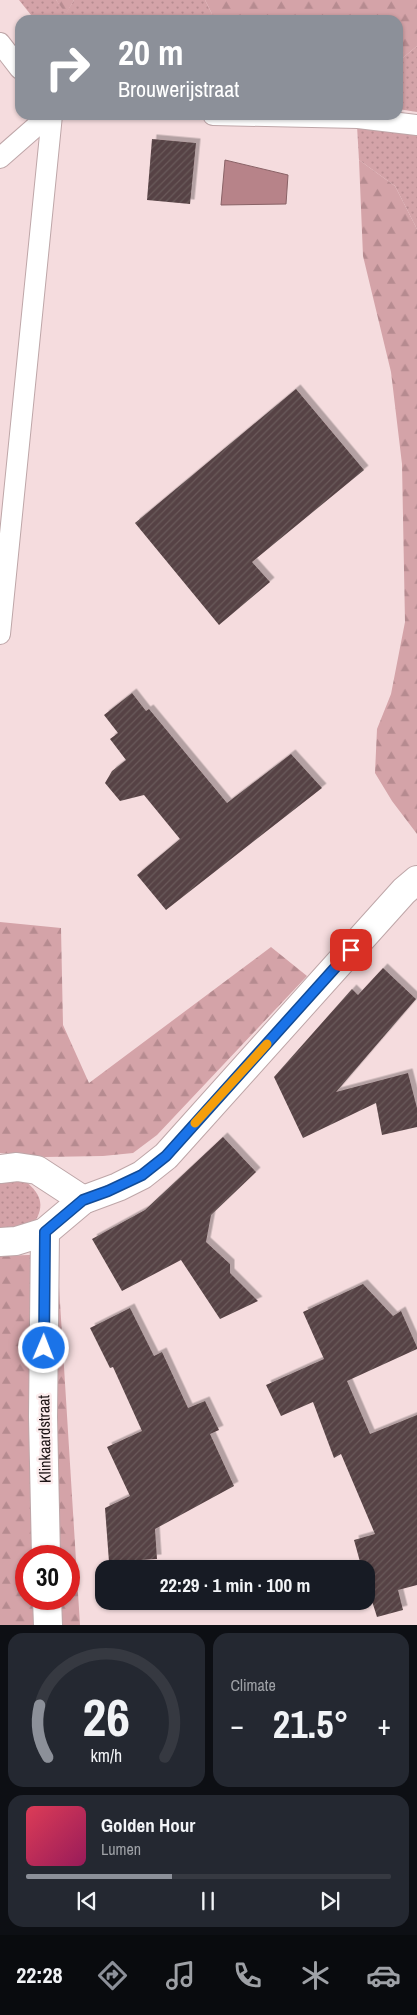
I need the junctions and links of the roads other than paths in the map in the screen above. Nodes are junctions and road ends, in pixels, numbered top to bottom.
1 (0, 43) edge
2 (15, 62) edge
3 (45, 120) edge
4 (51, 120) edge
5 (375, 120) edge
6 (417, 125) edge
7 (0, 158) edge
8 (0, 634) edge
9 (417, 880) edge
10 (0, 1169) edge
11 (83, 1200) junction
12 (45, 1232) junction
13 (0, 1242) edge
14 (46, 1545) edge
15 (47, 1610) edge
16 (48, 1625) edge

1 - 2 lane
3 - 7 lane
4 - 8 lane
5 - 6 lane
9 - 11 street
10 - 11 street
11 - 12 street
12 - 13 street
12 - 14 street, Klinkaardstraat
15 - 16 street

